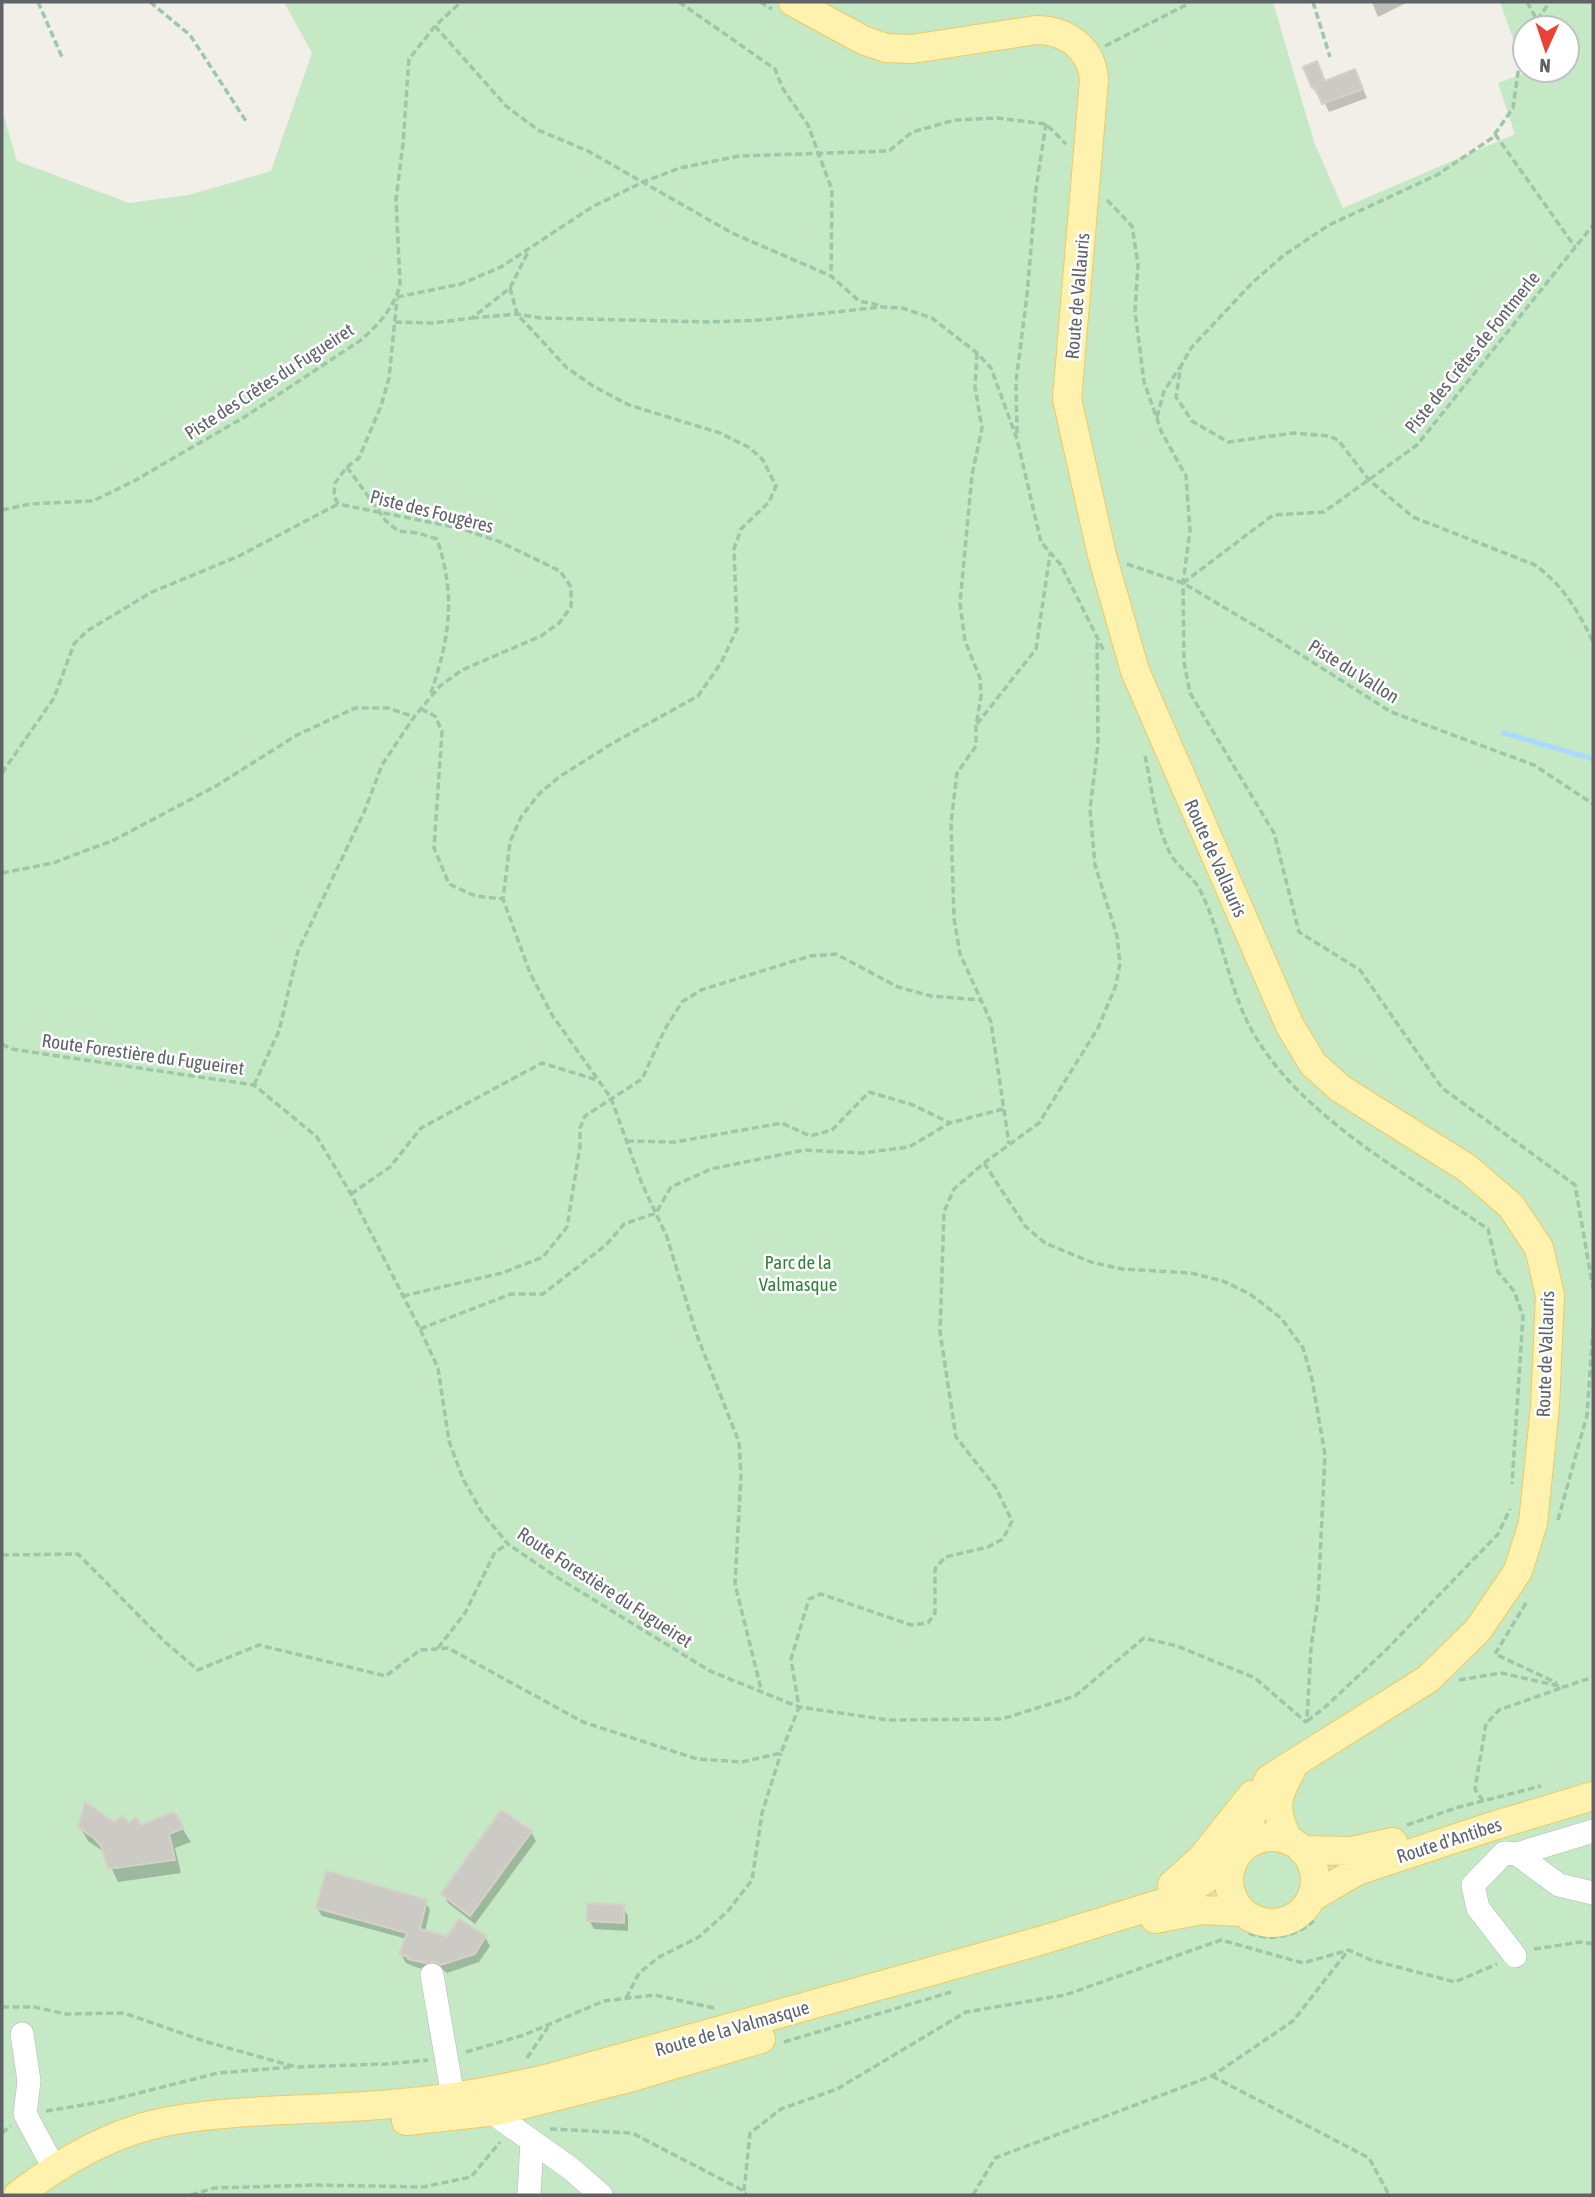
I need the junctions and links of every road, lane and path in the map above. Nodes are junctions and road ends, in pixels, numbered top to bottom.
1 (38, 2) edge
2 (150, 2) edge
3 (461, 2) edge
4 (679, 2) edge
5 (793, 2) edge
6 (1312, 2) edge
7 (1186, 5) dead end
8 (435, 26) junction
9 (1087, 55) junction
10 (62, 57) dead end
11 (1330, 57) dead end
12 (1516, 84) edge
13 (246, 121) dead end
14 (1495, 134) junction
15 (818, 152) junction
16 (1088, 181) junction
17 (643, 182) junction
18 (1593, 225) edge
19 (1575, 247) junction
20 (528, 250) junction
21 (831, 276) junction
22 (510, 288) junction
23 (397, 296) junction
24 (902, 308) junction
25 (517, 314) junction
26 (472, 318) junction
27 (395, 322) junction
28 (977, 353) junction
29 (1181, 366) junction
30 (1157, 418) junction
31 (1017, 439) junction
32 (347, 467) junction
33 (1369, 480) junction
34 (338, 504) junction
35 (2, 510) edge
36 (380, 512) junction
37 (1050, 553) junction
38 (1102, 555) junction
39 (1183, 583) junction
40 (1593, 642) edge
41 (428, 700) junction
42 (421, 709) junction
43 (414, 717) junction
44 (976, 726) junction
45 (1145, 755) dead end
46 (2, 773) edge
47 (1593, 804) edge
48 (2, 873) edge
49 (503, 899) junction
50 (981, 1000) junction
51 (2, 1044) edge
52 (598, 1080) junction
53 (254, 1085) junction
54 (611, 1098) junction
55 (1003, 1109) junction
56 (950, 1123) junction
57 (626, 1141) junction
58 (1009, 1144) junction
59 (984, 1163) junction
60 (351, 1194) junction
61 (656, 1213) junction
62 (1593, 1288) edge
63 (403, 1296) junction
64 (421, 1329) junction
65 (1511, 1489) dead end
66 (1511, 1500) dead end
67 (508, 1544) junction
68 (2, 1555) edge
69 (438, 1648) junction
70 (1593, 1677) edge
71 (1455, 1681) dead end
72 (1564, 1687) junction
73 (762, 1693) junction
74 (799, 1707) junction
75 (1307, 1721) junction
76 (781, 1753) junction
77 (1307, 1754) junction
78 (1269, 1779) junction
79 (1593, 1781) edge
80 (1593, 1796) edge
81 (1490, 1813) junction
82 (1400, 1828) dead end
83 (1593, 1831) edge
84 (1295, 1845) junction
85 (1510, 1854) junction
86 (1237, 1855) junction
87 (1593, 1893) edge
88 (1314, 1908) junction
89 (1242, 1920) junction
90 (1042, 1940) junction
91 (1593, 1944) edge
92 (1349, 1950) junction
93 (1515, 1956) junction
94 (432, 1975) dead end
95 (962, 1988) dead end
96 (625, 1998) junction
97 (2, 2007) edge
98 (721, 2009) dead end
99 (549, 2025) junction
100 (22, 2034) dead end
101 (779, 2043) dead end
102 (445, 2057) junction
103 (296, 2067) junction
104 (1212, 2076) junction
105 (513, 2087) junction
106 (453, 2097) junction
107 (24, 2114) junction
108 (211, 2116) junction
109 (505, 2120) junction
110 (2, 2133) edge
111 (532, 2141) junction
112 (54, 2168) junction
113 (745, 2193) edge
114 (18, 2195) edge
115 (191, 2195) edge
116 (529, 2195) edge
117 (601, 2195) edge
118 (973, 2195) edge
119 (1389, 2195) edge

1 - 10 path
2 - 13 path
3 - 8 path
4 - 15 path
5 - 9 main road
6 - 11 path
7 - 9 path
8 - 17 path
8 - 23 path
9 - 16 main road, Route de Vallauris
12 - 14 path
14 - 19 path
14 - 29 path
15 - 17 path
15 - 21 path
15 - 31 path
16 - 30 path
16 - 38 main road, Route de Vallauris
17 - 20 path
17 - 21 path
18 - 19 path, Piste des Crêtes de Fontmerle
19 - 33 path, Piste des Crêtes de Fontmerle
20 - 22 path
20 - 23 path
21 - 24 path
22 - 25 path
22 - 26 path
23 - 27 path
23 - 35 path, Piste des Crêtes du Fugueiret
24 - 25 path
24 - 28 path
25 - 26 path
25 - 49 path
26 - 27 path
27 - 32 path
28 - 31 path
28 - 44 path
29 - 30 path
29 - 33 path
30 - 39 path
31 - 37 path
32 - 34 path
32 - 36 path
33 - 39 path, Piste des Crêtes de Fontmerle
33 - 40 path
34 - 36 path, Piste des Fougères
34 - 46 path
36 - 41 path
36 - 41 path, Piste des Fougères
37 - 44 path
37 - 58 path
38 - 39 path, Piste du Vallon
38 - 77 main road, Route de Vallauris
39 - 47 path, Piste du Vallon
39 - 62 path
41 - 42 path, Piste des Fougères
42 - 43 path, Piste des Fougères
42 - 49 path
43 - 48 path
43 - 53 path, Piste des Fougères
44 - 50 path
45 - 65 path
49 - 52 path
50 - 54 path
50 - 55 path
51 - 53 path, Route Forestière du Fugueiret
52 - 54 path
52 - 60 path
53 - 60 path, Route Forestière du Fugueiret
54 - 57 path
54 - 63 path
55 - 56 path
55 - 58 path
56 - 57 path
56 - 61 path
57 - 61 path
58 - 59 path
59 - 74 path
59 - 75 path
60 - 63 path, Route Forestière du Fugueiret
61 - 64 path
61 - 73 path
63 - 64 path, Route Forestière du Fugueiret
64 - 67 path, Route Forestière du Fugueiret
66 - 75 path
67 - 69 path
67 - 73 path, Route Forestière du Fugueiret
68 - 69 path
69 - 76 path
70 - 72 path
71 - 72 path
72 - 81 path
73 - 74 path, Route Forestière du Fugueiret
74 - 75 path, Route Forestière du Fugueiret
74 - 76 path
75 - 77 path, Route Forestière du Fugueiret
76 - 96 path
77 - 78 main road, Route de Vallauris
77 - 84 main road, Route de Vallauris
78 - 86 main road
78 - 90 main road, Route de Vallauris
79 - 84 main road, Route d'Antibes
80 - 81 main road, Route d'Antibes
81 - 82 path
81 - 85 street
81 - 88 main road, Route d'Antibes
83 - 85 street
84 - 86 main road
84 - 88 main road
85 - 87 street
85 - 93 street
86 - 89 main road
86 - 90 main road, Route de la Valmasque
88 - 89 main road
88 - 89 path
89 - 109 main road, Route de la Valmasque
90 - 105 main road, Route de la Valmasque
91 - 93 path
92 - 93 path
92 - 104 path
92 - 113 path
94 - 102 street
95 - 101 path
96 - 98 path
96 - 99 path
97 - 103 path
99 - 102 path
99 - 105 path
100 - 107 street
102 - 103 path
102 - 106 street
103 - 107 path
104 - 118 path
104 - 119 path
105 - 106 main road, Route de la Valmasque
105 - 109 street
106 - 108 main road, Route de la Valmasque
107 - 110 path
107 - 112 street
108 - 109 main road, Route de la Valmasque
108 - 112 main road, Route de la Valmasque
109 - 111 street
109 - 113 path
109 - 115 path
111 - 116 street
111 - 117 street
112 - 114 main road, Route de la Valmasque

